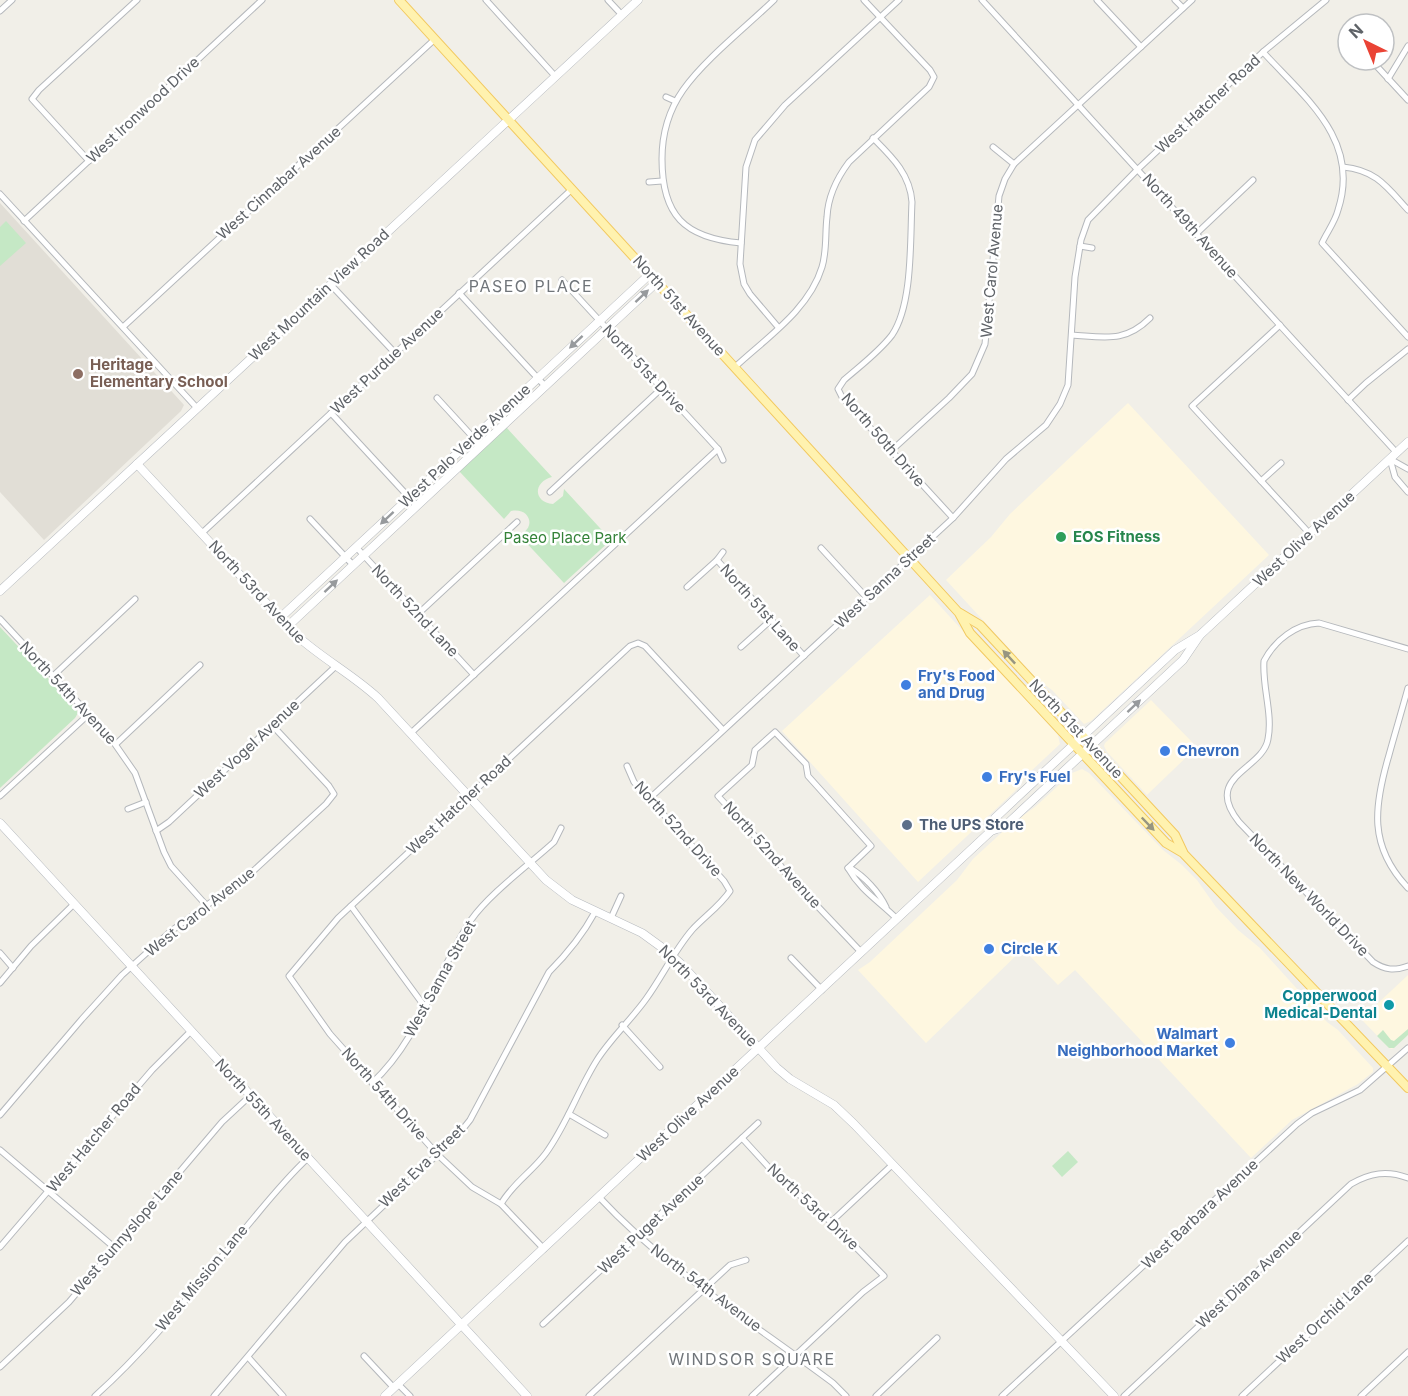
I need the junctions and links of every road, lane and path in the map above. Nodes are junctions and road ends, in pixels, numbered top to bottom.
1 (12, 0) edge
2 (137, 0) edge
3 (262, 0) edge
4 (399, 0) edge
5 (486, 0) edge
6 (608, 0) edge
7 (638, 0) edge
8 (774, 0) edge
9 (864, 0) edge
10 (899, 0) edge
11 (982, 0) edge
12 (1096, 0) edge
13 (1175, 0) edge
14 (1192, 0) edge
15 (1326, 0) edge
16 (1183, 8) junction
17 (0, 11) edge
18 (622, 15) junction
19 (880, 18) junction
20 (435, 39) junction
21 (1408, 46) edge
22 (1142, 47) junction
23 (1263, 52) junction
24 (1382, 72) edge
25 (555, 76) junction
26 (1388, 79) junction
27 (666, 97) dead end
28 (1408, 100) edge
29 (675, 101) junction
30 (1079, 106) junction
31 (509, 120) junction
32 (873, 138) junction
33 (993, 147) dead end
34 (89, 161) junction
35 (1014, 164) junction
36 (1343, 167) junction
37 (1138, 169) junction
38 (1253, 180) dead end
39 (662, 181) junction
40 (649, 182) dead end
41 (572, 189) junction
42 (0, 194) edge
43 (1408, 210) edge
44 (24, 221) junction
45 (1196, 234) junction
46 (741, 243) junction
47 (1080, 246) junction
48 (1092, 248) dead end
49 (650, 274) junction
50 (562, 280) dead end
51 (657, 282) junction
52 (331, 285) junction
53 (459, 293) junction
54 (1150, 318) dead end
55 (600, 321) junction
56 (1280, 326) junction
57 (123, 327) junction
58 (777, 327) junction
59 (607, 329) junction
60 (1072, 335) junction
61 (1408, 337) edge
62 (1408, 349) edge
63 (395, 353) junction
64 (735, 367) junction
65 (538, 378) junction
66 (545, 386) junction
67 (662, 388) junction
68 (437, 398) dead end
69 (1348, 400) junction
70 (197, 408) junction
71 (331, 413) junction
72 (474, 438) junction
73 (1408, 442) edge
74 (481, 446) junction
75 (718, 449) junction
76 (891, 451) junction
77 (1396, 452) junction
78 (1390, 459) junction
79 (723, 460) dead end
80 (1281, 463) dead end
81 (137, 464) junction
82 (1408, 469) edge
83 (1262, 481) junction
84 (549, 492) dead end
85 (1408, 492) edge
86 (409, 498) junction
87 (417, 506) junction
88 (953, 518) junction
89 (310, 519) dead end
90 (517, 522) dead end
91 (201, 533) junction
92 (1310, 534) junction
93 (356, 547) junction
94 (821, 548) dead end
95 (723, 552) dead end
96 (364, 555) junction
97 (345, 557) junction
98 (910, 558) junction
99 (717, 560) junction
100 (353, 565) junction
101 (687, 586) dead end
102 (0, 591) edge
103 (867, 598) junction
104 (135, 599) dead end
105 (959, 613) junction
106 (418, 614) junction
107 (280, 618) junction
108 (0, 619) edge
109 (771, 620) junction
110 (288, 626) junction
111 (1200, 635) junction
112 (741, 647) dead end
113 (1408, 649) edge
114 (804, 656) junction
115 (200, 665) dead end
116 (336, 666) junction
117 (474, 675) junction
118 (53, 676) junction
119 (1408, 688) edge
120 (88, 714) junction
121 (272, 725) junction
122 (723, 730) junction
123 (411, 733) junction
124 (1082, 736) junction
125 (116, 744) junction
126 (1073, 745) junction
127 (1092, 746) junction
128 (1082, 755) junction
129 (627, 766) dead end
130 (468, 795) junction
131 (0, 796) edge
132 (650, 799) junction
133 (146, 802) junction
134 (128, 809) dead end
135 (0, 823) edge
136 (561, 828) dead end
137 (156, 831) junction
138 (991, 831) junction
139 (1183, 853) junction
140 (530, 863) junction
141 (1408, 888) edge
142 (621, 896) dead end
143 (74, 904) junction
144 (207, 906) junction
145 (351, 906) junction
146 (595, 912) junction
147 (611, 918) junction
148 (897, 919) junction
149 (861, 952) junction
150 (0, 954) edge
151 (673, 956) junction
152 (791, 958) dead end
153 (132, 966) junction
154 (1408, 966) edge
155 (13, 968) junction
156 (289, 976) joint
157 (0, 983) edge
158 (822, 990) junction
159 (424, 1007) junction
160 (622, 1025) junction
161 (191, 1031) junction
162 (759, 1048) junction
163 (1408, 1048) edge
164 (660, 1066) dead end
165 (1388, 1067) junction
166 (372, 1083) junction
167 (1408, 1088) edge
168 (250, 1096) junction
169 (569, 1114) junction
170 (0, 1115) edge
171 (758, 1123) dead end
172 (605, 1135) dead end
173 (742, 1138) junction
174 (0, 1150) edge
175 (438, 1155) junction
176 (308, 1158) junction
177 (892, 1165) junction
178 (1408, 1178) edge
179 (49, 1191) junction
180 (600, 1197) junction
181 (501, 1204) junction
182 (365, 1222) junction
183 (831, 1222) junction
184 (638, 1236) junction
185 (1408, 1241) edge
186 (0, 1247) edge
187 (115, 1248) junction
188 (544, 1248) junction
189 (746, 1260) dead end
190 (703, 1289) junction
191 (543, 1324) dead end
192 (461, 1326) junction
193 (937, 1338) dead end
194 (1061, 1342) junction
195 (1408, 1352) edge
196 (796, 1355) junction
197 (364, 1356) dead end
198 (248, 1357) junction
199 (0, 1367) edge
200 (396, 1386) junction
201 (95, 1396) edge
202 (214, 1396) edge
203 (283, 1396) edge
204 (386, 1396) edge
205 (410, 1396) edge
206 (527, 1396) edge
207 (589, 1396) edge
208 (752, 1396) edge
209 (846, 1396) edge
210 (876, 1396) edge
211 (1002, 1396) edge
212 (1114, 1396) edge
213 (1124, 1396) edge
214 (1242, 1396) edge
215 (1361, 1396) edge

1 - 17 street
2 - 34 street
3 - 34 street, West Ironwood Drive
4 - 20 main road, North 51st Avenue
5 - 25 street
6 - 18 street
7 - 18 street, West Mountain View Road
8 - 29 street
9 - 19 street
10 - 19 street
11 - 30 street, North 49th Avenue
12 - 22 street
13 - 16 street
14 - 16 street, West Carol Avenue
15 - 23 street, West Hatcher Road
16 - 22 street, West Carol Avenue
18 - 25 street, West Mountain View Road
19 - 32 street
19 - 46 street
20 - 31 main road, North 51st Avenue
20 - 57 street, West Cinnabar Avenue
21 - 26 street
22 - 30 street, West Carol Avenue
23 - 36 street
23 - 37 street, West Hatcher Road
24 - 26 street
25 - 31 street, West Mountain View Road
26 - 28 street
27 - 29 street
29 - 39 street
30 - 35 street, West Carol Avenue
30 - 37 street, North 49th Avenue
31 - 41 main road, North 51st Avenue
31 - 52 street, West Mountain View Road
32 - 58 street
32 - 76 street, North 50th Drive
33 - 35 street
34 - 44 street, West Ironwood Drive
35 - 76 street, West Carol Avenue
36 - 43 street
36 - 61 street
37 - 45 street, North 49th Avenue
37 - 47 street, West Hatcher Road
38 - 45 street
39 - 40 street
39 - 46 street
41 - 49 main road, North 51st Avenue
41 - 53 street, West Purdue Avenue
42 - 44 street
44 - 57 street
45 - 56 street, North 49th Avenue
46 - 58 street
47 - 48 street
47 - 60 street, West Hatcher Road
49 - 51 main road, North 51st Avenue
49 - 55 street, West Palo Verde Avenue
50 - 55 street, North 51st Drive
59 -> 51 street, West Palo Verde Avenue
51 - 64 main road, North 51st Avenue
52 - 63 street
52 - 70 street, West Mountain View Road
53 - 63 street, West Purdue Avenue
53 - 65 street
54 - 60 street
55 - 59 street, North 51st Drive
55 -> 65 street, West Palo Verde Avenue
56 - 69 street, North 49th Avenue
56 - 83 street
57 - 70 street
58 - 64 street
59 - 66 street, West Palo Verde Avenue
59 - 67 street, North 51st Drive
60 - 88 street, West Sanna Street
62 - 69 street
63 - 71 street, West Purdue Avenue
64 - 98 main road, North 51st Avenue
65 - 66 street
65 - 72 street, West Palo Verde Avenue
66 - 74 street, West Palo Verde Avenue
67 - 75 street, North 51st Drive
67 - 84 street
68 - 72 street
69 - 77 street, North 49th Avenue
70 - 81 street, West Mountain View Road
71 - 86 street
71 - 91 street, West Purdue Avenue
72 - 74 street
72 - 86 street, West Palo Verde Avenue
73 - 77 street, West Olive Avenue
74 - 87 street, West Palo Verde Avenue
75 - 79 street, North 51st Drive
75 - 117 street
76 - 88 street, North 50th Drive
77 - 78 street, West Olive Avenue
78 - 82 street
78 - 85 street
78 - 92 street, West Olive Avenue
80 - 83 street
81 - 91 street, North 53rd Avenue
81 - 102 street, West Mountain View Road
83 - 92 street
86 - 87 street
86 -> 93 street, West Palo Verde Avenue
87 - 96 street, West Palo Verde Avenue
88 - 98 street, West Sanna Street
89 - 97 street, North 52nd Lane
90 - 106 street
91 - 107 street, North 53rd Avenue
92 - 111 street, West Olive Avenue
93 - 96 street, North 52nd Lane
93 - 97 street, West Palo Verde Avenue
94 - 103 street
95 - 99 street
96 - 100 street, West Palo Verde Avenue
96 - 106 street, North 52nd Lane
97 - 100 street, North 52nd Lane
97 - 107 street, West Palo Verde Avenue
98 - 103 street, West Sanna Street
98 - 105 main road, North 51st Avenue
99 - 101 street
99 - 109 street, North 51st Lane
110 -> 100 street, West Palo Verde Avenue
103 - 114 street, West Sanna Street
104 - 118 street
124 -> 105 main road, North 51st Avenue
105 - 126 main road, North 51st Avenue
106 - 117 street, North 52nd Lane
107 - 110 street, North 53rd Avenue
108 - 118 street, North 54th Avenue
109 - 112 street
109 - 114 street, North 51st Lane
110 - 116 street, North 53rd Avenue
111 - 124 street, West Olive Avenue
127 -> 111 street, West Olive Avenue
113 - 154 street, North New World Drive
114 - 122 street, West Sanna Street
115 - 125 street
116 - 121 street, West Vogel Avenue
116 - 123 street, North 53rd Avenue
117 - 123 street
118 - 120 street, North 54th Avenue
119 - 141 street
120 - 125 street, North 54th Avenue
120 - 131 street
121 - 137 street, West Vogel Avenue
121 - 144 street, West Carol Avenue
122 - 130 street, West Hatcher Road
122 - 132 street, West Sanna Street
123 - 130 street, North 53rd Avenue
124 - 126 street, West Olive Avenue
124 - 127 main road, North 51st Avenue
125 - 133 street, North 54th Avenue
126 - 128 main road, North 51st Avenue
126 - 138 street, West Olive Avenue
127 - 128 street, West Olive Avenue
127 - 139 main road, North 51st Avenue
128 - 138 street, West Olive Avenue
128 -> 139 main road, North 51st Avenue
129 - 132 street, North 52nd Drive
130 - 140 street, North 53rd Avenue
130 - 145 street, West Hatcher Road
132 - 151 street, North 52nd Drive
133 - 134 street
133 - 137 street, North 54th Avenue
135 - 143 street, North 55th Avenue
136 - 140 street, West Sanna Street
137 - 144 street, North 54th Avenue
138 - 148 street, West Olive Avenue
139 - 165 main road, North 51st Avenue
140 - 146 street, North 53rd Avenue
140 - 159 street, West Sanna Street
142 - 147 street
143 - 153 street, North 55th Avenue
143 - 155 street
144 - 153 street, West Carol Avenue
145 - 156 street, West Hatcher Road
145 - 159 street
146 - 147 street, North 53rd Avenue
146 - 175 street, West Eva Street
147 - 151 street, North 53rd Avenue
148 - 149 street, West Olive Avenue
148 - 149 street, North 52nd Avenue
149 - 158 street, West Olive Avenue
150 - 155 street
151 - 160 street
151 - 162 street, North 53rd Avenue
152 - 158 street
153 - 161 street, North 55th Avenue
153 - 170 street, West Carol Avenue
155 - 157 street
156 - 166 street, North 54th Drive
158 - 162 street, West Olive Avenue
159 - 166 street, West Sanna Street
160 - 164 street
160 - 169 street
161 - 168 street, North 55th Avenue
161 - 179 street, West Hatcher Road
162 - 177 street, North 53rd Avenue
162 - 180 street, West Olive Avenue
163 - 165 street, West Barbara Avenue
165 - 167 main road, North 51st Avenue
165 - 194 street, West Barbara Avenue
166 - 175 street, North 54th Drive
168 - 176 street, North 55th Avenue
168 - 187 street, West Sunnyslope Lane
169 - 172 street
169 - 181 street
171 - 173 street, West Puget Avenue
173 - 183 street, North 53rd Drive
173 - 184 street, West Puget Avenue
174 - 179 street
175 - 181 street, North 54th Drive
175 - 182 street, West Eva Street
176 - 182 street, North 55th Avenue
176 - 201 street, West Mission Lane
177 - 183 street
177 - 194 street, North 53rd Avenue
178 - 213 street, West Diana Avenue
179 - 186 street, West Hatcher Road
179 - 187 street
180 - 184 street, North 54th Avenue
180 - 188 street, West Olive Avenue
181 - 188 street, North 54th Drive
182 - 192 street, North 55th Avenue
182 - 198 street, West Eva Street
183 - 196 street, North 53rd Drive
184 - 190 street, North 54th Avenue
184 - 191 street, West Puget Avenue
185 - 214 street, West Orchid Lane
187 - 199 street, West Sunnyslope Lane
188 - 192 street, West Olive Avenue
189 - 190 street
190 - 196 street, North 54th Avenue
190 - 207 street
192 - 200 street, West Olive Avenue
192 - 206 street, North 55th Avenue
193 - 210 street
194 - 211 street, West Barbara Avenue
194 - 212 street, North 53rd Avenue
195 - 215 street
196 - 208 street
196 - 209 street, North 54th Avenue
197 - 200 street
198 - 202 street, West Eva Street
198 - 203 street
200 - 204 street, West Olive Avenue
200 - 205 street

